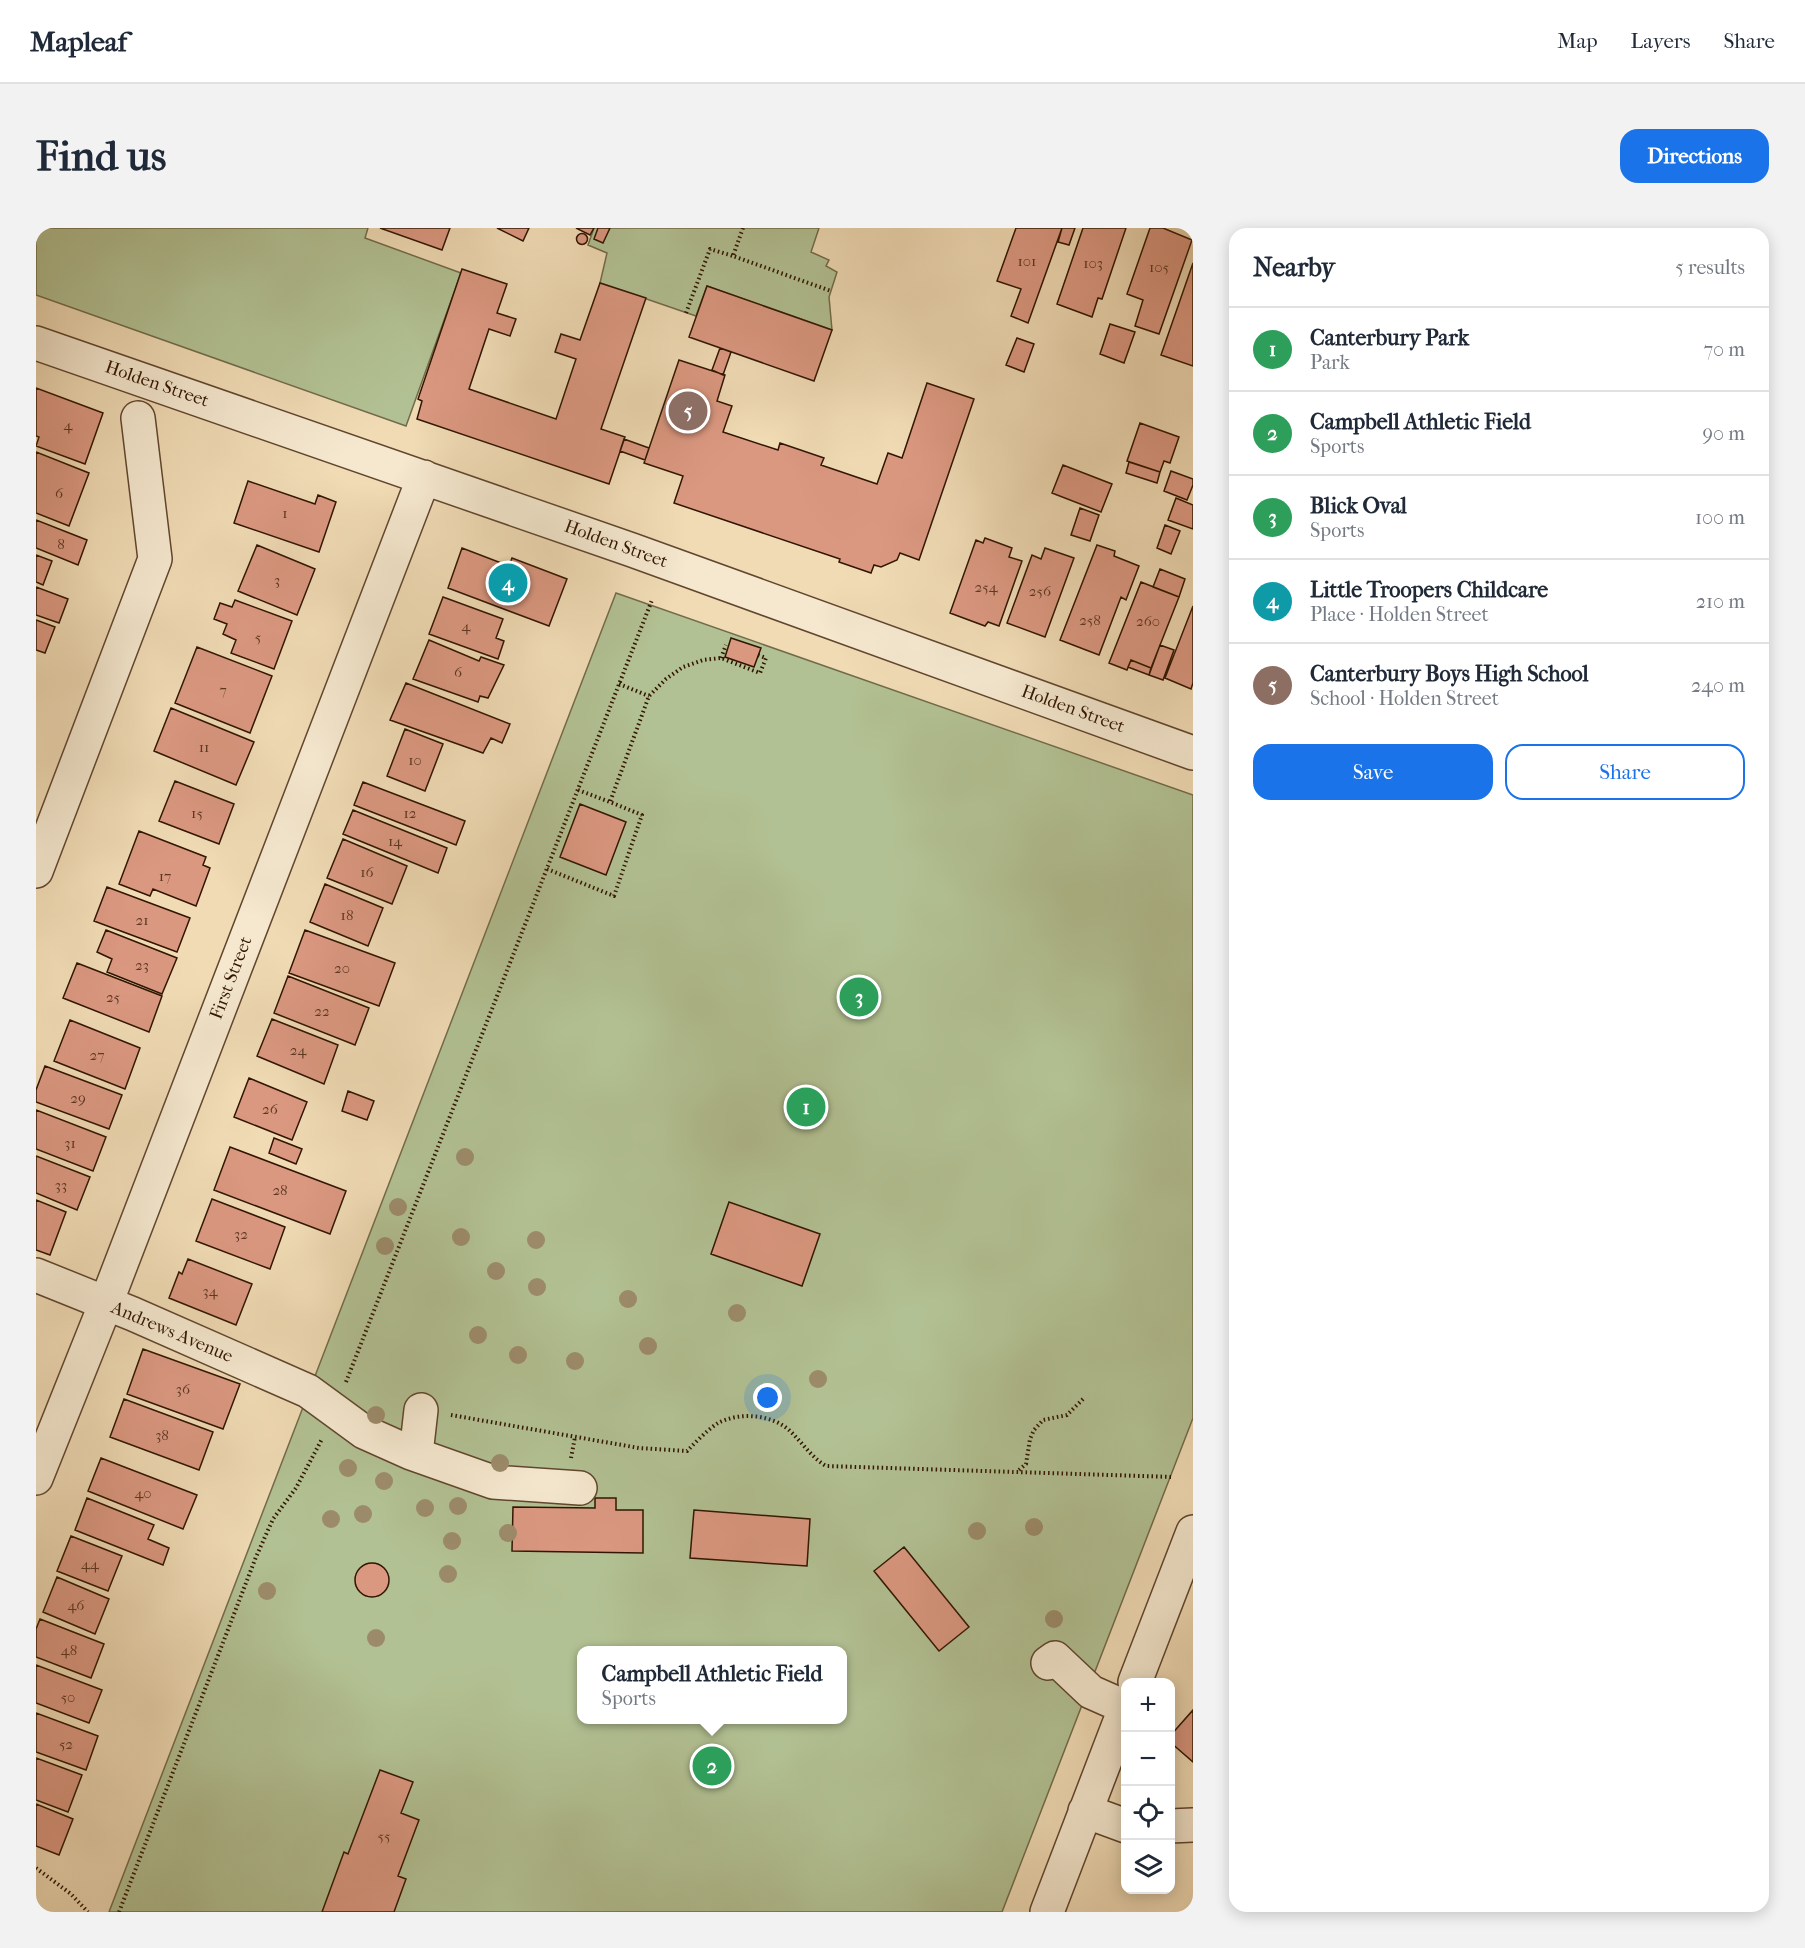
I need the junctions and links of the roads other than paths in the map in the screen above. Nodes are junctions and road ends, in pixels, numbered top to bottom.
1 (36, 343) edge
2 (138, 418) dead end
3 (424, 477) junction
4 (1193, 753) edge
5 (36, 872) edge
6 (36, 1275) edge
7 (105, 1303) junction
8 (421, 1410) road end
9 (416, 1454) junction
10 (576, 1473) road end
11 (36, 1478) edge
12 (1193, 1532) edge
13 (1048, 1664) dead end
14 (1136, 1678) edge
15 (1121, 1705) edge
16 (1121, 1717) edge
17 (1085, 1811) junction
18 (1121, 1824) edge
19 (1193, 1825) edge
20 (1175, 1826) edge
21 (1047, 1912) edge

1 - 3 street, Holden Street
2 - 5 street
3 - 4 street, Holden Street
3 - 7 street, First Street
6 - 7 street, Andrews Avenue
7 - 9 street, Andrews Avenue
7 - 11 street, First Street
8 - 9 street
9 - 10 street, Andrews Avenue
12 - 14 street
13 - 15 street
16 - 17 street
17 - 18 street
17 - 21 street
19 - 20 street

